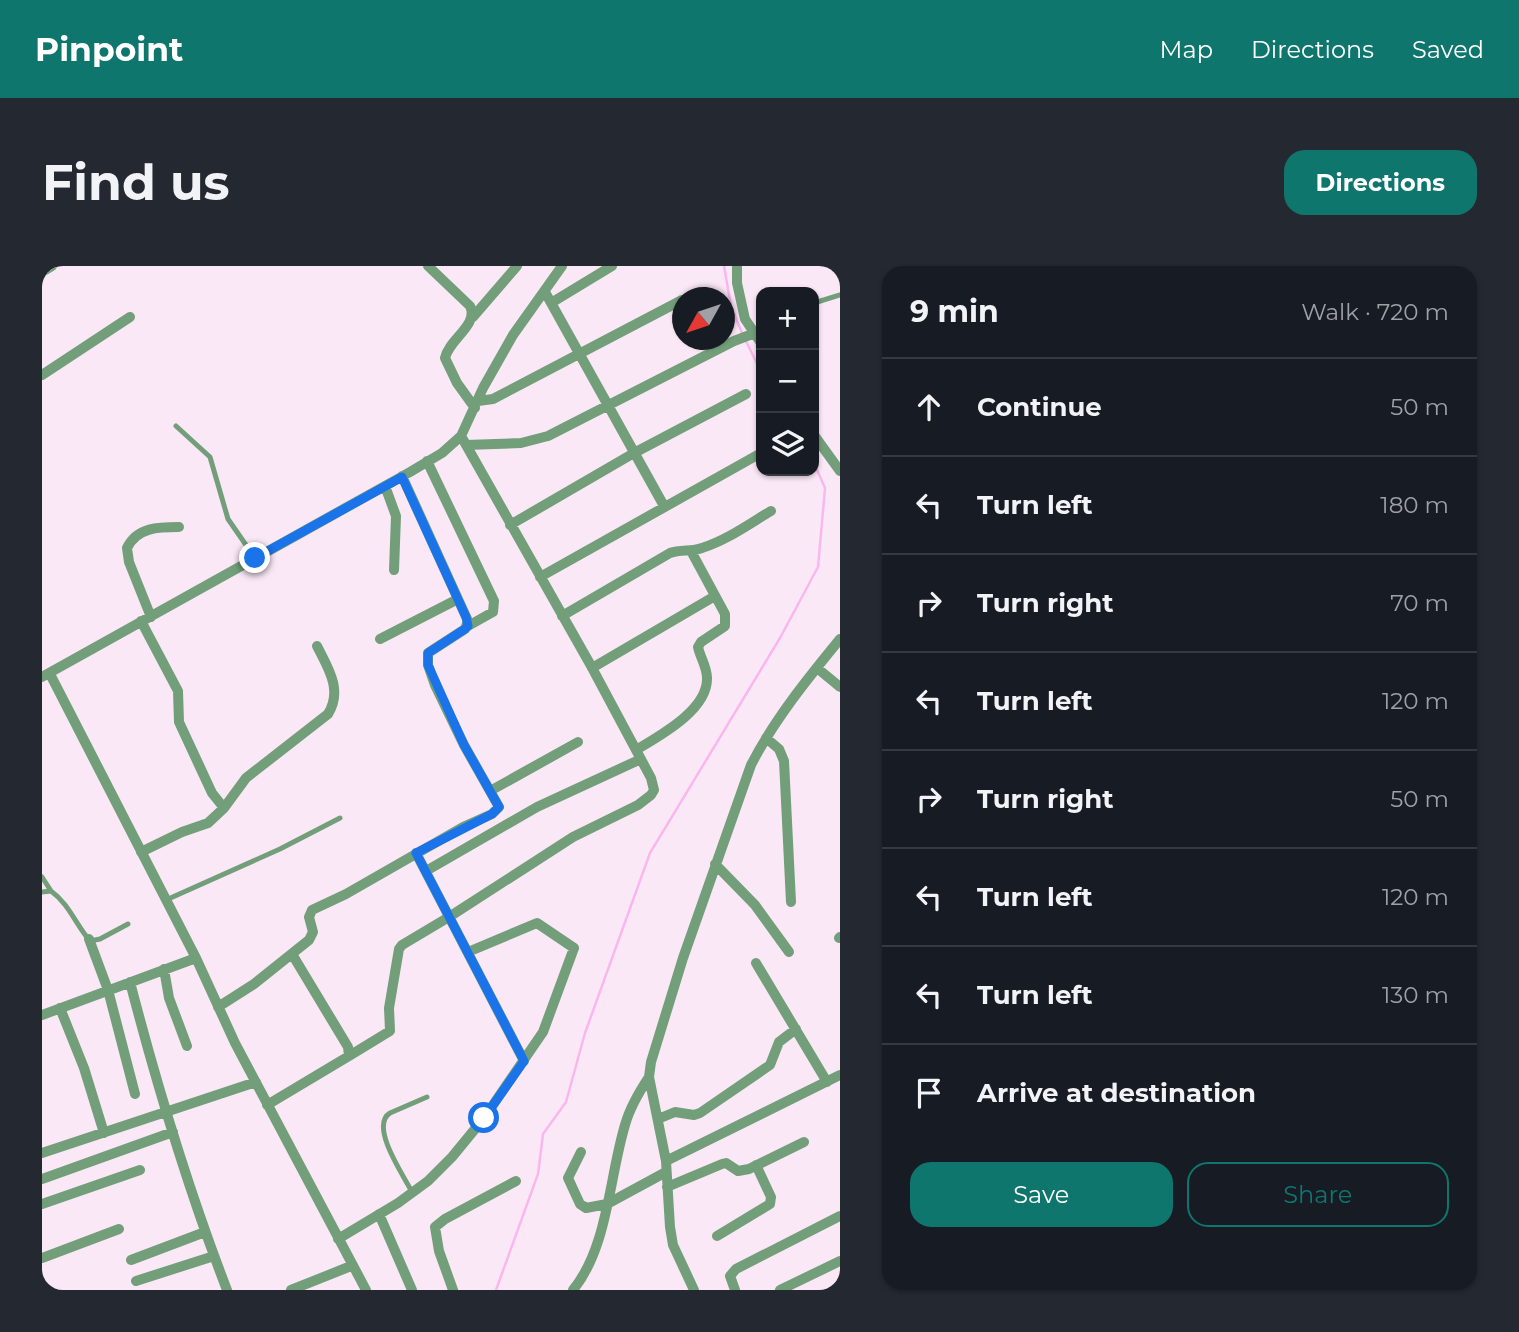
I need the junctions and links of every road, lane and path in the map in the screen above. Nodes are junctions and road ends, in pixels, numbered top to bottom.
1 (52, 266) edge
2 (428, 266) edge
3 (517, 266) edge
4 (562, 266) edge
5 (612, 266) edge
6 (737, 266) edge
7 (42, 272) edge
8 (840, 295) edge
9 (548, 298) junction
10 (819, 301) edge
11 (672, 305) edge
12 (130, 317) dead end
13 (473, 317) junction
14 (756, 333) edge
15 (756, 337) edge
16 (580, 354) junction
17 (42, 375) edge
18 (746, 394) dead end
19 (476, 405) junction
20 (609, 406) junction
21 (176, 426) dead end
22 (464, 441) junction
23 (819, 442) edge
24 (634, 453) junction
25 (756, 456) edge
26 (428, 461) junction
27 (840, 471) edge
28 (402, 477) junction
29 (384, 486) junction
30 (664, 506) junction
31 (771, 511) dead end
32 (510, 524) junction
33 (180, 527) dead end
34 (691, 551) junction
35 (255, 558) junction
36 (394, 570) dead end
37 (540, 577) junction
38 (715, 596) junction
39 (458, 599) junction
40 (562, 615) junction
41 (146, 619) junction
42 (468, 626) junction
43 (380, 639) dead end
44 (840, 639) edge
45 (317, 646) dead end
46 (592, 668) junction
47 (817, 668) junction
48 (46, 676) edge
49 (840, 687) edge
50 (766, 738) junction
51 (578, 742) dead end
52 (639, 755) junction
53 (490, 791) junction
54 (224, 808) junction
55 (340, 818) dead end
56 (141, 852) junction
57 (416, 853) junction
58 (715, 864) junction
59 (426, 871) junction
60 (42, 877) edge
61 (51, 891) junction
62 (42, 892) edge
63 (166, 900) junction
64 (791, 902) dead end
65 (449, 917) junction
66 (128, 924) dead end
67 (89, 939) junction
68 (789, 952) dead end
69 (468, 953) junction
70 (292, 954) junction
71 (196, 958) junction
72 (755, 963) dead end
73 (164, 970) junction
74 (130, 982) junction
75 (108, 990) junction
76 (218, 1007) junction
77 (60, 1008) junction
78 (42, 1015) edge
79 (796, 1029) junction
80 (187, 1046) dead end
81 (349, 1056) junction
82 (524, 1061) junction
83 (840, 1075) edge
84 (649, 1077) junction
85 (256, 1082) junction
86 (827, 1082) junction
87 (135, 1094) dead end
88 (427, 1097) dead end
89 (267, 1105) junction
90 (166, 1113) junction
91 (658, 1119) junction
92 (173, 1132) junction
93 (104, 1133) junction
94 (804, 1142) dead end
95 (581, 1152) dead end
96 (42, 1153) edge
97 (756, 1165) junction
98 (666, 1167) junction
99 (140, 1170) dead end
100 (42, 1179) edge
101 (516, 1181) dead end
102 (667, 1187) junction
103 (412, 1192) junction
104 (42, 1204) edge
105 (607, 1204) junction
106 (379, 1214) junction
107 (840, 1216) edge
108 (119, 1228) dead end
109 (205, 1232) junction
110 (717, 1236) dead end
111 (338, 1239) junction
112 (214, 1256) junction
113 (42, 1258) edge
114 (131, 1260) dead end
115 (840, 1261) edge
116 (351, 1266) junction
117 (136, 1281) dead end
118 (227, 1290) edge
119 (291, 1290) edge
120 (366, 1290) edge
121 (412, 1290) edge
122 (453, 1290) edge
123 (573, 1290) edge
124 (694, 1290) edge
125 (735, 1290) edge
126 (780, 1290) edge

1 - 7 street
2 - 13 street
3 - 13 street
4 - 9 street
5 - 9 street
6 - 14 street
8 - 10 lane
9 - 16 street
9 - 19 street
11 - 16 street
12 - 17 street
13 - 19 street
15 - 20 street
16 - 19 street
16 - 20 street
18 - 24 street
19 - 22 street
20 - 22 street
20 - 24 street
21 - 35 lane
22 - 26 street
22 - 32 street
23 - 27 street
24 - 30 street
24 - 32 street
25 - 30 street
26 - 28 street
26 - 42 street
28 - 29 street
28 - 39 street
29 - 35 street
29 - 36 street
30 - 37 street
31 - 34 street
32 - 37 street
33 - 41 street
34 - 38 street
34 - 40 street
35 - 41 street
37 - 40 street
38 - 46 street
38 - 52 street
39 - 42 street
39 - 43 street
40 - 46 street
41 - 48 street
41 - 54 street
42 - 53 street
44 - 47 street
45 - 54 street
46 - 52 street
47 - 49 street
47 - 50 street
48 - 56 street
50 - 58 street
50 - 64 street
51 - 53 street
52 - 59 street
52 - 65 street
53 - 57 street
54 - 56 street
55 - 63 lane
56 - 63 street
57 - 59 street
57 - 70 street
58 - 68 street
58 - 84 street
59 - 65 street
60 - 61 lane
61 - 62 lane
61 - 67 lane
63 - 71 street
65 - 69 street
65 - 81 street
66 - 67 lane
67 - 75 street
69 - 82 street
69 - 82 street
70 - 76 street
70 - 81 street
71 - 73 street
71 - 76 street
72 - 79 street
73 - 74 street
73 - 80 street
74 - 75 street
74 - 90 street
75 - 77 street
75 - 87 street
76 - 85 street
77 - 78 street
77 - 93 street
79 - 86 street
79 - 91 street
81 - 89 street
82 - 103 street
83 - 86 street
84 - 91 street
84 - 105 street
85 - 89 street
85 - 90 street
86 - 98 street
88 - 103 lane
89 - 111 street
90 - 92 street
90 - 93 street
91 - 98 street
92 - 100 street
92 - 109 street
93 - 96 street
94 - 97 street
95 - 105 street
97 - 102 street
97 - 110 street
98 - 102 street
98 - 105 street
99 - 104 street
101 - 122 street
102 - 124 street
103 - 106 street
105 - 123 street
106 - 111 street
106 - 121 street
107 - 125 street
108 - 113 street
109 - 112 street
109 - 114 street
111 - 116 street
112 - 117 street
112 - 118 street
115 - 126 street
116 - 119 street
116 - 120 street

